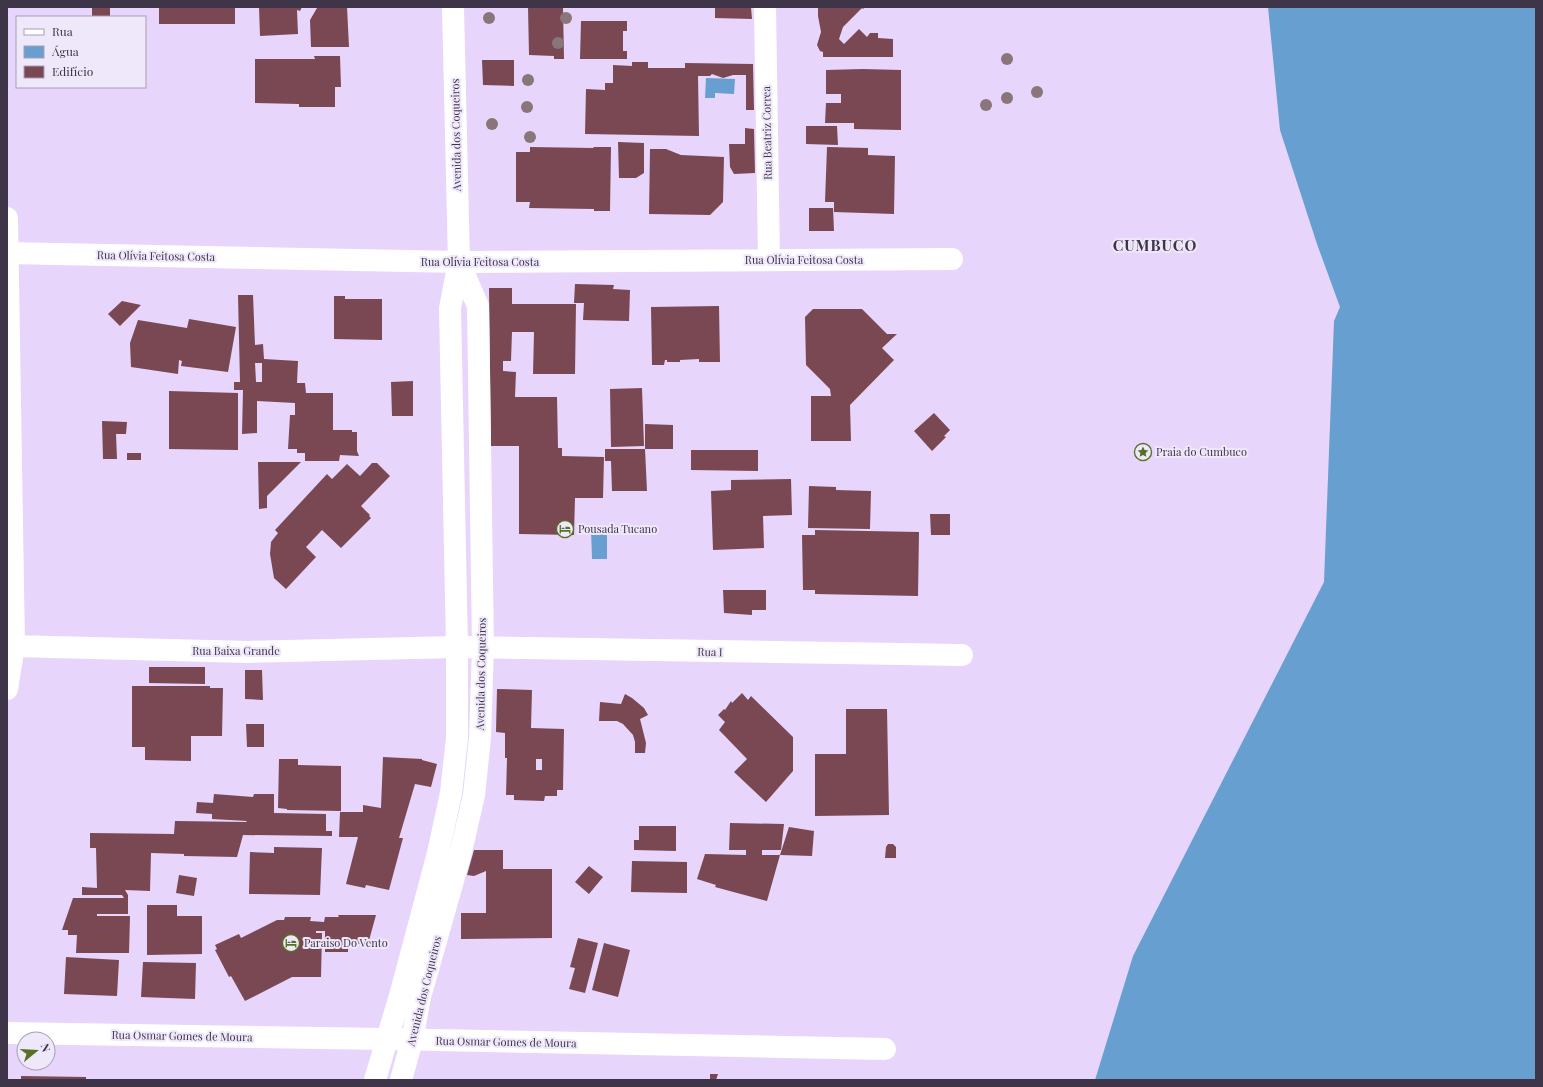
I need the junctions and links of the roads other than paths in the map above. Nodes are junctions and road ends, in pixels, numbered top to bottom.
1 (453, 7) edge
2 (765, 7) edge
3 (7, 218) edge
4 (7, 253) edge
5 (769, 260) junction
6 (952, 260) dead end
7 (459, 262) junction
8 (14, 646) junction
9 (457, 647) junction
10 (483, 648) junction
11 (962, 655) dead end
12 (7, 689) edge
13 (7, 1033) edge
14 (387, 1039) junction
15 (412, 1040) junction
16 (885, 1049) dead end
17 (374, 1080) edge
18 (401, 1080) edge

1 - 7 street, Avenida dos Coqueiros
2 - 5 street, Rua Beatriz Correa
3 - 4 street
4 - 7 street, Rua Olívia Feitosa Costa
4 - 8 street
5 - 6 street, Rua Olívia Feitosa Costa
5 - 7 street, Rua Olívia Feitosa Costa
7 - 9 street, Avenida dos Coqueiros
7 - 10 street, Avenida dos Coqueiros
8 - 9 street, Rua Baixa Grande
8 - 12 street
9 - 10 street, Rua I
9 - 14 street, Avenida dos Coqueiros
10 - 11 street, Rua I
10 - 15 street, Avenida dos Coqueiros
13 - 14 street, Rua Osmar Gomes de Moura
14 - 15 street, Rua Osmar Gomes de Moura
14 - 17 street, Avenida dos Coqueiros
15 - 16 street, Rua Osmar Gomes de Moura
15 - 18 street, Avenida dos Coqueiros

